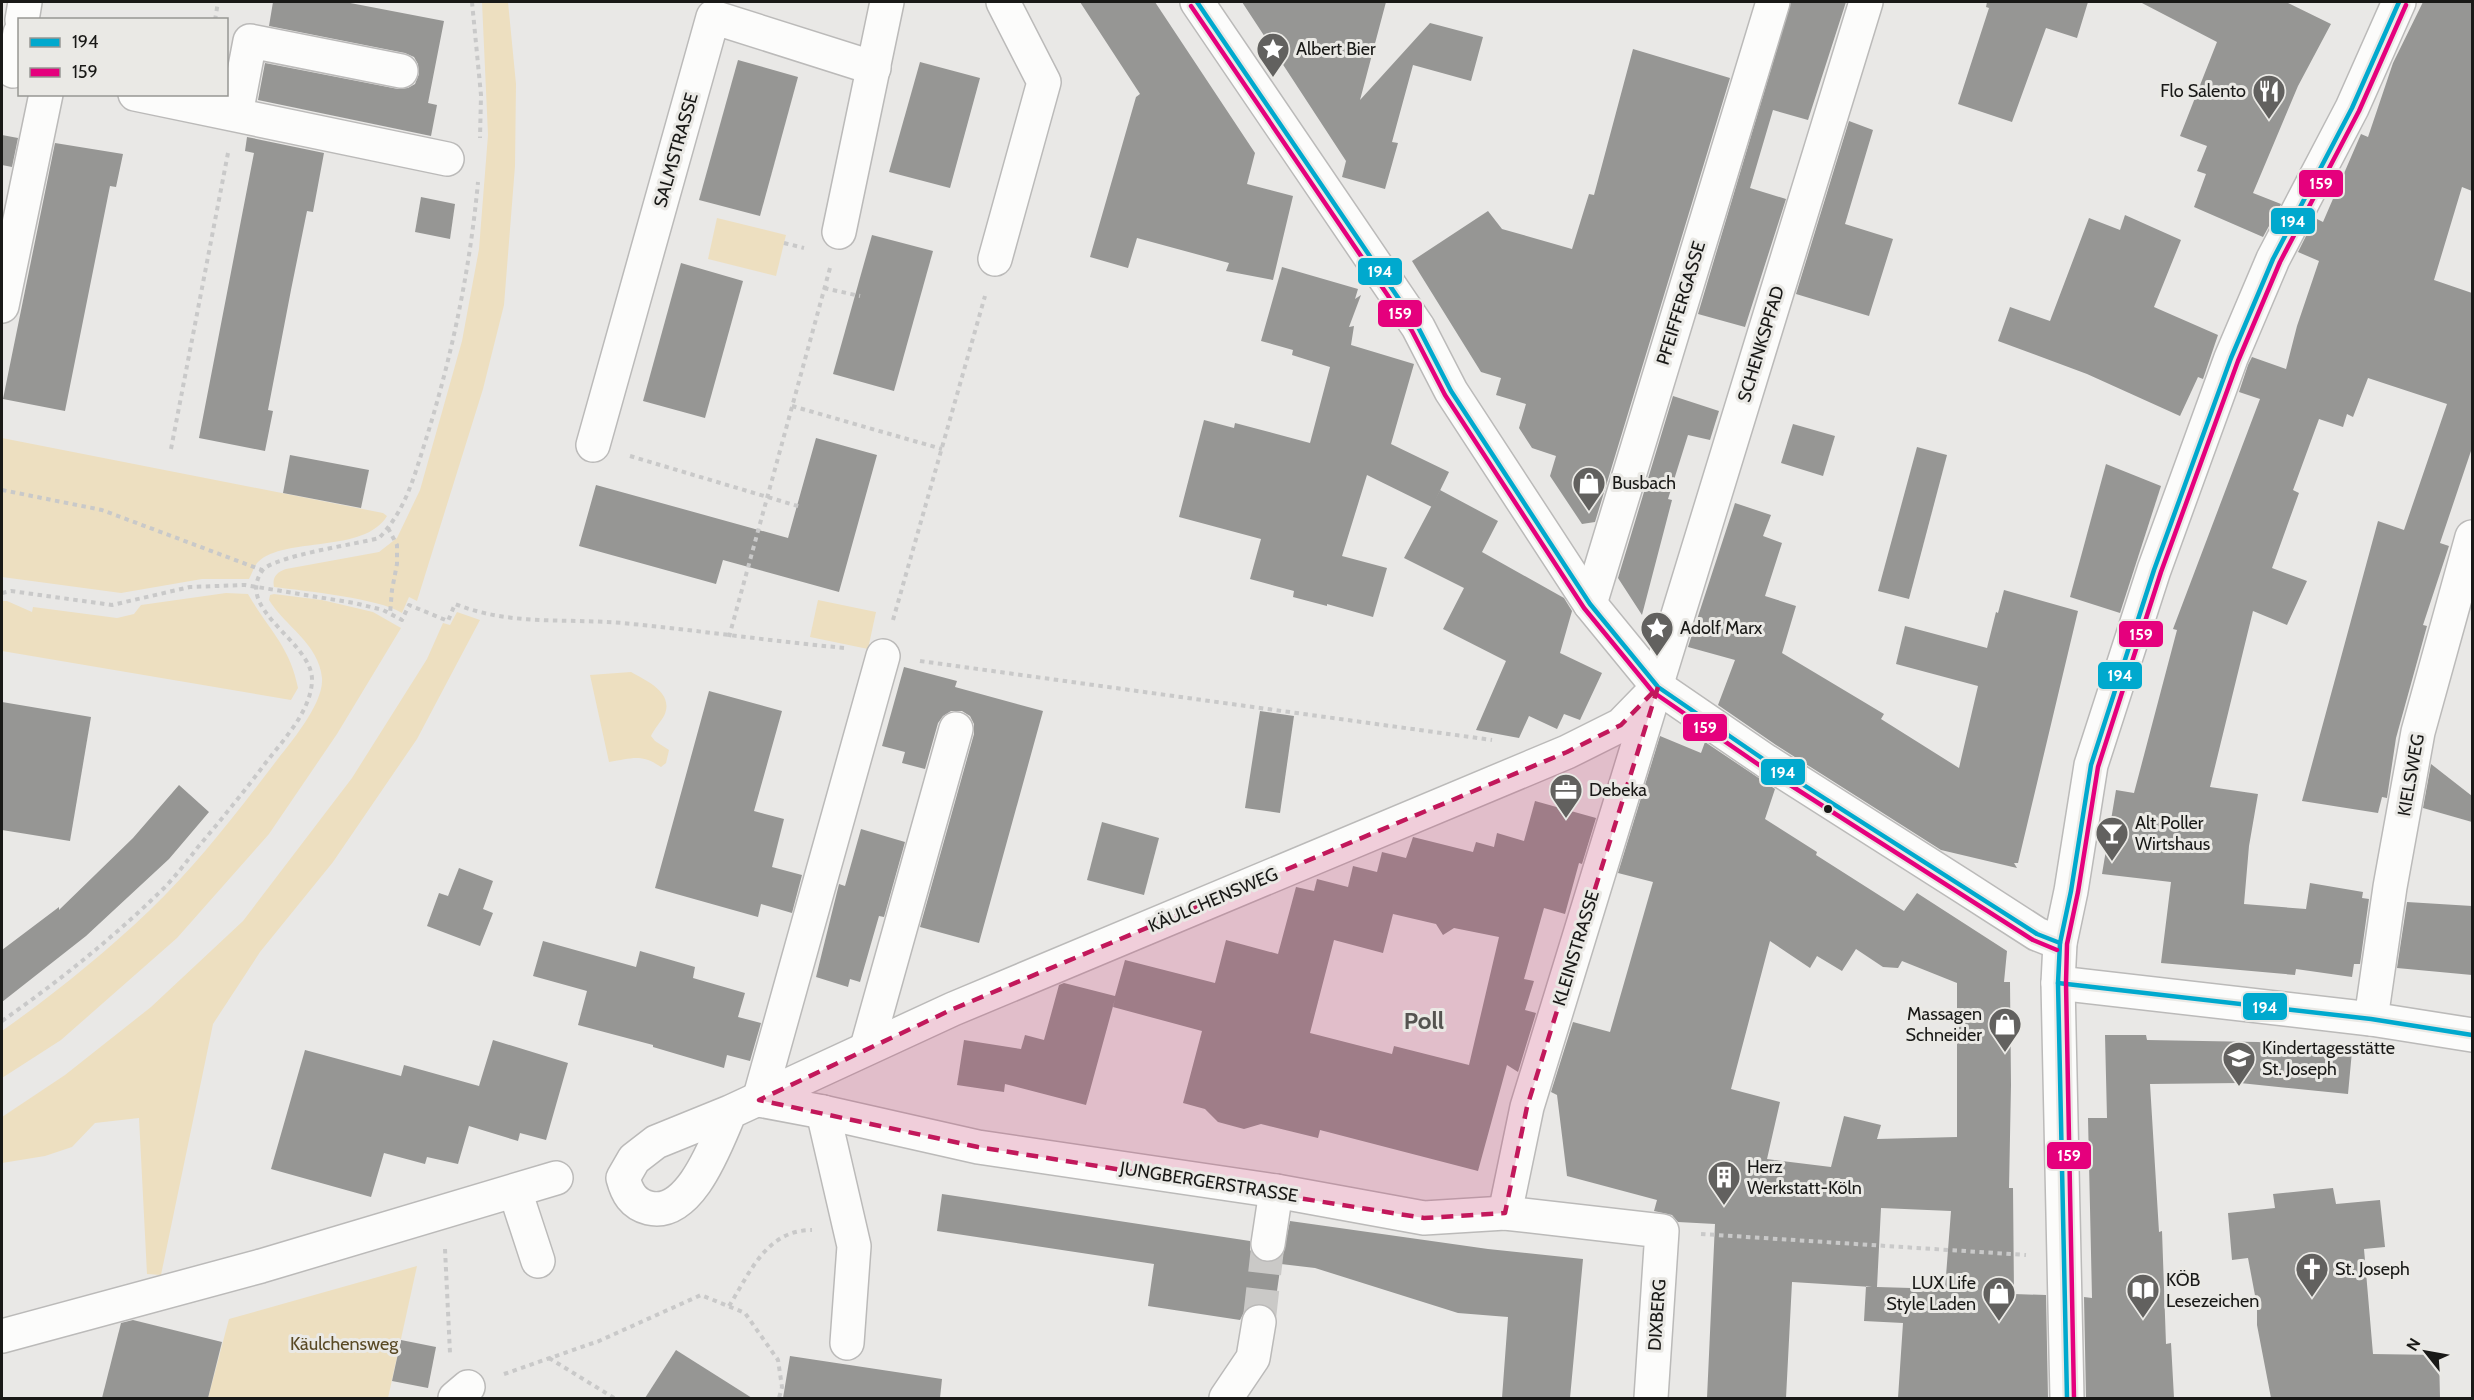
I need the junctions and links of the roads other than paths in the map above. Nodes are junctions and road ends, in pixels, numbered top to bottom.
1 (25, 2) edge
2 (887, 2) edge
3 (1003, 2) edge
4 (1197, 2) edge
5 (1773, 2) edge
6 (1866, 2) edge
7 (2399, 2) edge
8 (22, 18) edge
9 (18, 41) edge
10 (874, 68) junction
11 (11, 71) edge
12 (401, 71) dead end
13 (46, 96) edge
14 (145, 96) edge
15 (236, 114) junction
16 (447, 159) dead end
17 (839, 232) road end
18 (995, 259) road end
19 (2, 306) edge
20 (594, 445) road end
21 (2472, 537) edge
22 (1590, 604) junction
23 (883, 656) road end
24 (1658, 687) junction
25 (956, 729) dead end
26 (2060, 943) junction
27 (2058, 982) junction
28 (2372, 1019) junction
29 (2472, 1035) edge
30 (867, 1047) junction
31 (744, 1106) junction
32 (823, 1112) junction
33 (556, 1178) dead end
34 (515, 1191) junction
35 (1276, 1191) junction
36 (1505, 1212) junction
37 (1662, 1231) joint
38 (1269, 1244) tunnel mouth
39 (538, 1261) dead end
40 (1258, 1322) tunnel mouth
41 (2, 1336) edge
42 (847, 1342) dead end
43 (1226, 1398) edge
44 (1651, 1398) edge
45 (2067, 1398) edge

1 - 8 street
2 - 10 street
3 - 18 street
4 - 22 street
5 - 22 street, PFEIFFERGASSE
6 - 24 street, SCHENKSPFAD
7 - 26 street
9 - 11 street
10 - 17 street
10 - 20 street, SALMSTRASSE
12 - 15 street
13 - 19 street
14 - 15 street
15 - 16 street
21 - 28 street, KIELSWEG
22 - 24 street
23 - 31 street
24 - 26 street
24 - 30 street, KÄULCHENSWEG
24 - 36 street, KLEINSTRASSE
25 - 30 street
26 - 27 street
27 - 28 street
27 - 45 street
28 - 29 street
30 - 31 street, KÄULCHENSWEG
31 - 32 street, JUNGBERGERSTRASSE
32 - 35 street, JUNGBERGERSTRASSE
32 - 42 street
33 - 34 street
34 - 39 street
34 - 41 street
35 - 36 street, JUNGBERGERSTRASSE
35 - 38 street
36 - 37 street, JUNGBERGERSTRASSE
37 - 44 street, DIXBERG
40 - 43 street

